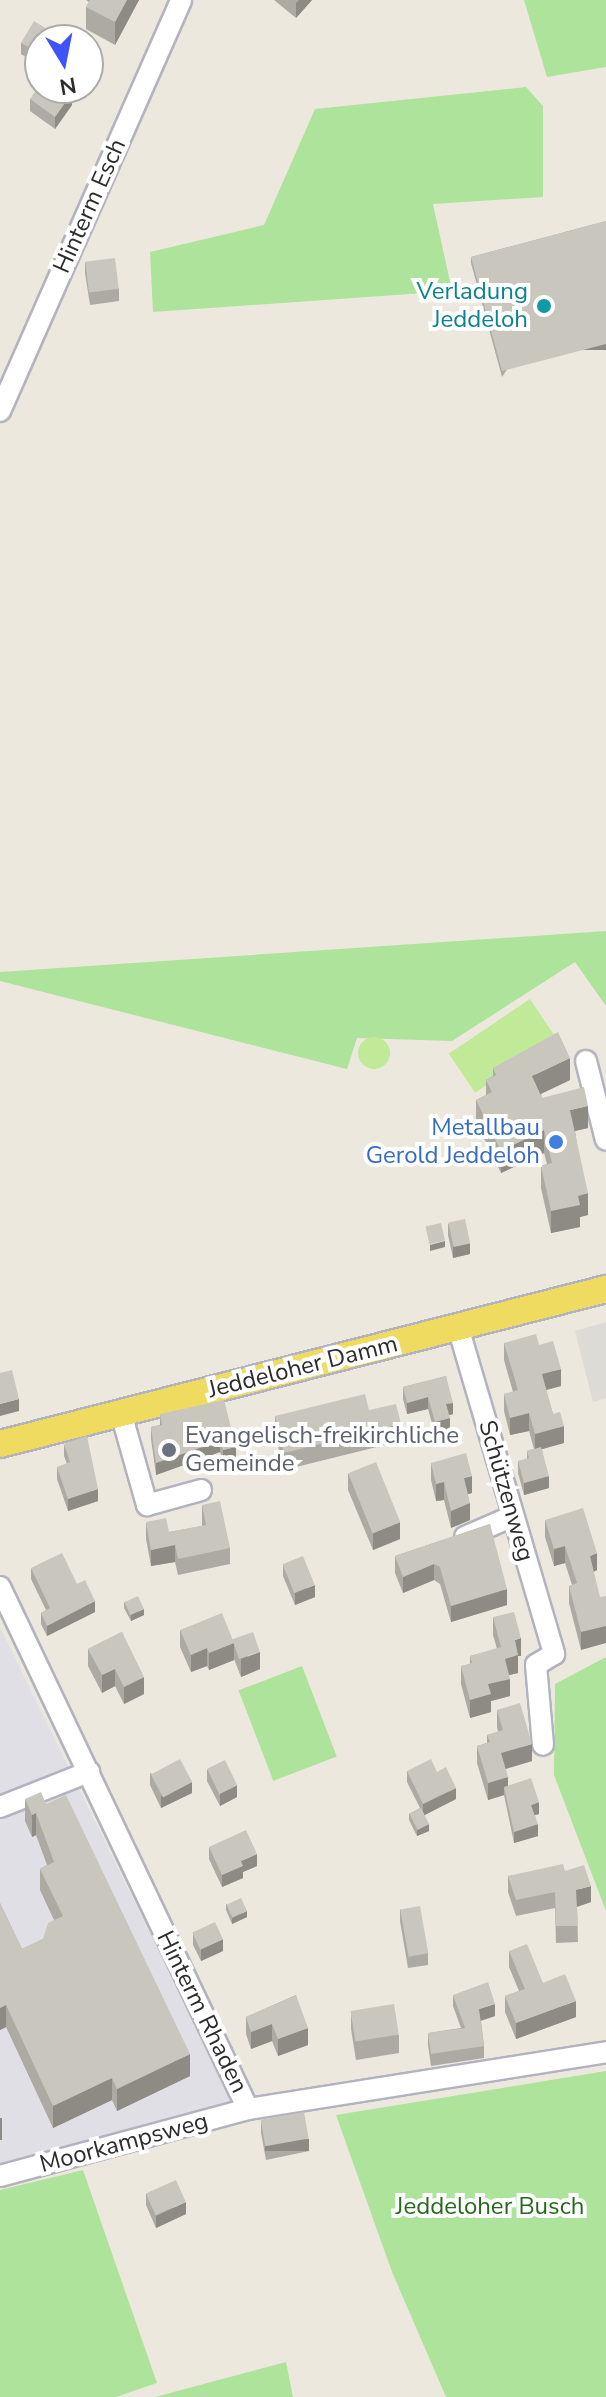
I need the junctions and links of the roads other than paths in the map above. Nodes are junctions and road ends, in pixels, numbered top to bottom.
1 (181, 0) edge
2 (0, 411) edge
3 (586, 1061) dead end
4 (606, 1140) edge
5 (606, 1289) edge
6 (458, 1327) junction
7 (121, 1413) junction
8 (0, 1444) edge
9 (201, 1490) dead end
10 (513, 1516) junction
11 (462, 1538) edge
12 (0, 1587) edge
13 (6, 1616) edge
14 (543, 1745) dead end
15 (89, 1772) junction
16 (0, 1807) edge
17 (606, 2052) edge
18 (248, 2109) junction
19 (0, 2176) edge

1 - 2 street, Hinterm Esch
3 - 4 street
5 - 6 main road, Jeddeloher Damm
6 - 7 main road, Jeddeloher Damm
6 - 10 street, Schützenweg
7 - 8 main road, Jeddeloher Damm
7 - 9 street
10 - 11 street
10 - 14 street, Schützenweg
12 - 13 street, Hinterm Rhaden
13 - 15 street, Hinterm Rhaden
15 - 16 street
15 - 18 street, Hinterm Rhaden
17 - 18 street, Hinterm Rhaden
18 - 19 street, Moorkampsweg

